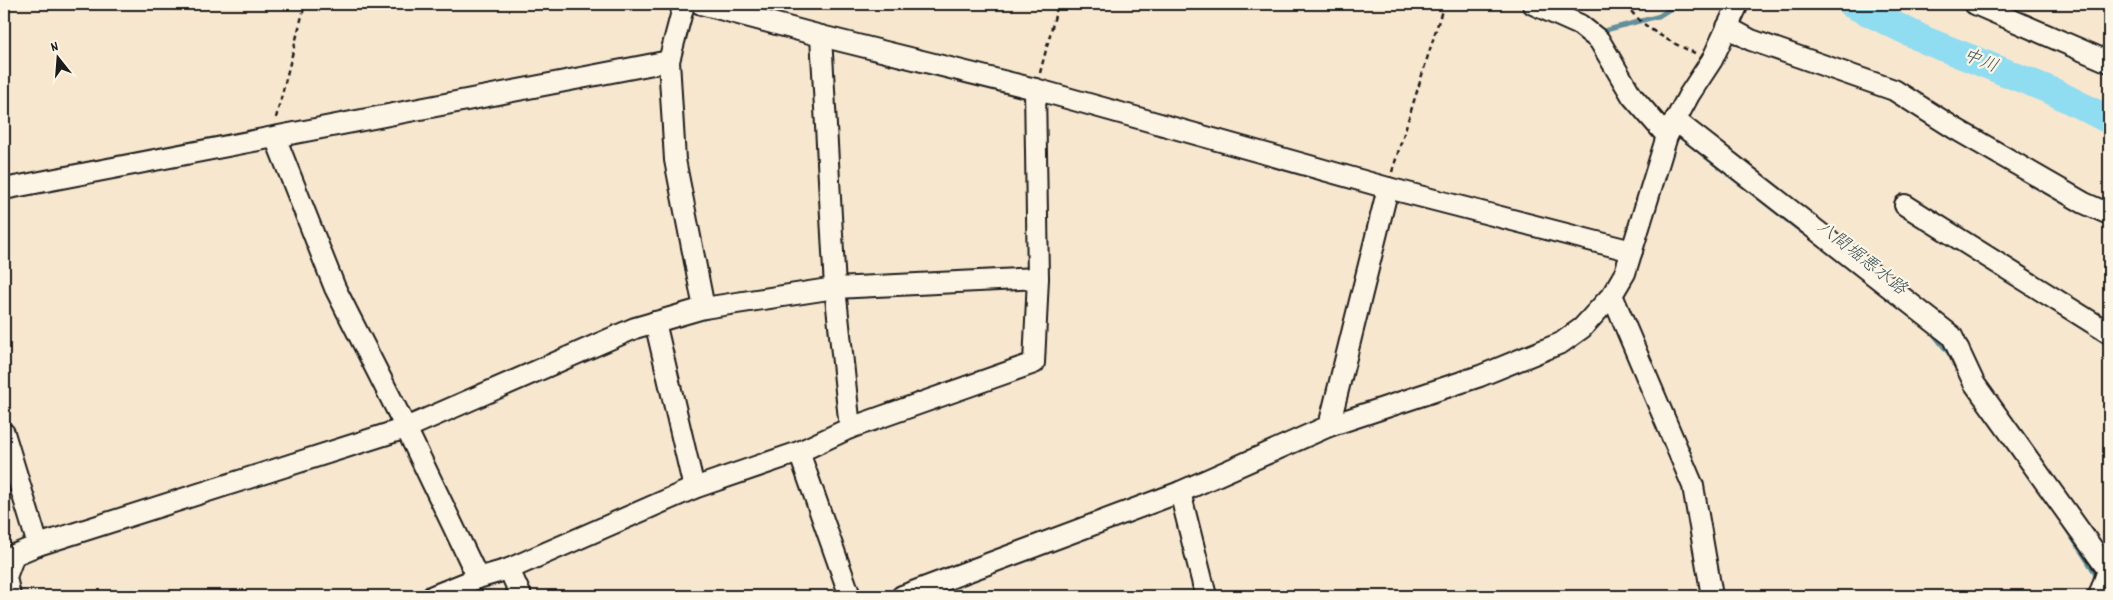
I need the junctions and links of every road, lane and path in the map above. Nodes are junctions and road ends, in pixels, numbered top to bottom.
1 (305, 4) edge
2 (684, 4) edge
3 (701, 4) edge
4 (1058, 4) edge
5 (1444, 4) edge
6 (1533, 4) edge
7 (1626, 4) edge
8 (1974, 4) edge
9 (1733, 13) edge
10 (821, 36) junction
11 (1712, 60) junction
12 (669, 61) junction
13 (2109, 62) edge
14 (1035, 89) junction
15 (1671, 128) junction
16 (276, 137) junction
17 (1388, 188) junction
18 (4, 190) edge
19 (1905, 205) dead end
20 (2109, 214) edge
21 (1632, 251) junction
22 (1038, 278) junction
23 (835, 288) junction
24 (1612, 295) junction
25 (704, 308) junction
26 (655, 322) junction
27 (2109, 333) edge
28 (1329, 426) junction
29 (406, 428) junction
30 (850, 428) junction
31 (4, 434) edge
32 (799, 452) junction
33 (694, 488) junction
34 (1180, 492) junction
35 (38, 545) junction
36 (508, 568) junction
37 (2108, 568) edge
38 (478, 578) junction
39 (10, 596) edge
40 (433, 596) edge
41 (522, 596) edge
42 (850, 596) edge
43 (902, 596) edge
44 (1206, 596) edge
45 (1712, 596) edge
46 (2099, 596) edge

1 - 16 path
2 - 12 street
3 - 10 street
4 - 14 path
5 - 17 path
6 - 15 street
7 - 11 path
8 - 13 street
9 - 11 street
9 - 20 street
10 - 14 street
10 - 23 street
11 - 15 street
12 - 16 street
12 - 25 street
14 - 17 street
14 - 22 street
15 - 21 street
15 - 37 street
16 - 18 street
16 - 29 street
17 - 21 street
17 - 28 street
19 - 27 street
21 - 24 street
22 - 23 street
22 - 30 street
23 - 25 street
23 - 30 street
24 - 28 street
24 - 45 street
25 - 26 street
26 - 29 street
26 - 33 street
28 - 34 street
29 - 35 street
29 - 38 street
30 - 32 street
31 - 35 street
32 - 33 street
32 - 42 street
33 - 36 street
34 - 43 street
34 - 44 street
35 - 39 street
36 - 38 street
36 - 41 street
37 - 46 street
38 - 40 street

